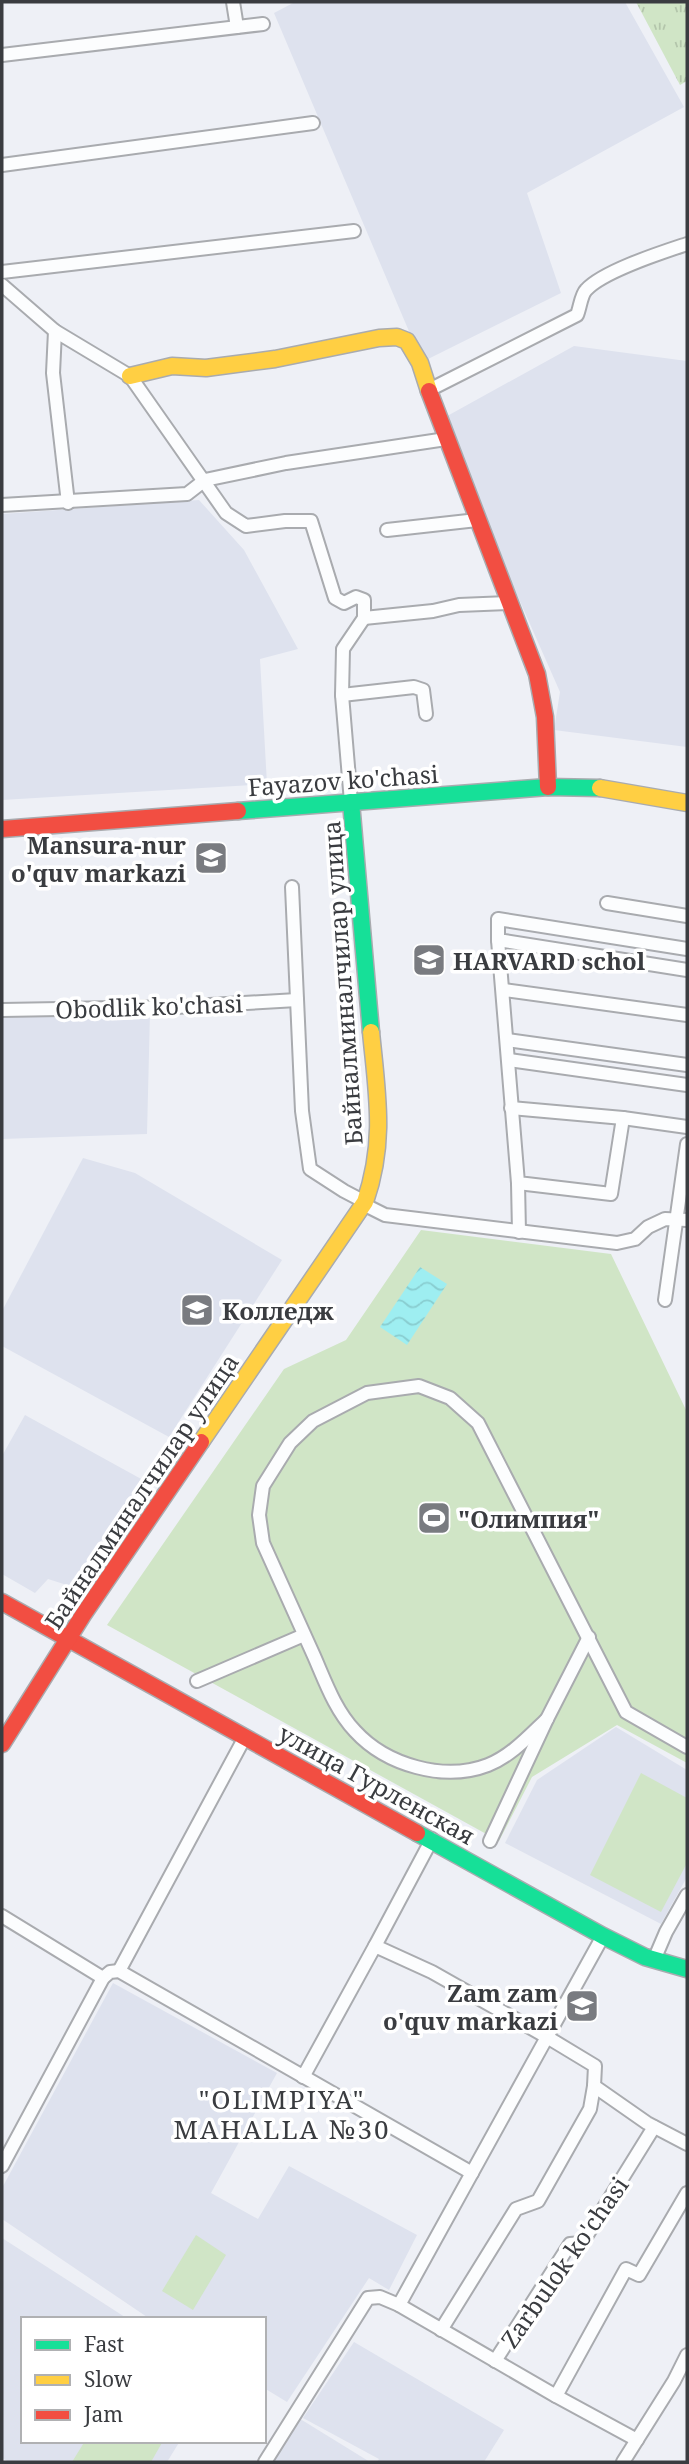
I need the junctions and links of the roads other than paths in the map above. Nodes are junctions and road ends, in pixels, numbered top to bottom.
1 (233, 2) edge
2 (263, 24) dead end
3 (237, 27) junction
4 (2, 55) edge
5 (313, 123) dead end
6 (2, 165) edge
7 (354, 232) dead end
8 (687, 244) edge
9 (2, 272) edge
10 (2, 285) edge
11 (55, 331) junction
12 (130, 376) junction
13 (429, 390) junction
14 (446, 439) junction
15 (205, 480) junction
16 (68, 503) junction
17 (2, 505) edge
18 (477, 520) junction
19 (387, 530) dead end
20 (508, 603) junction
21 (364, 618) junction
22 (342, 695) junction
23 (426, 714) dead end
24 (548, 787) junction
25 (351, 802) junction
26 (687, 803) edge
27 (2, 829) edge
28 (292, 887) dead end
29 (607, 904) dead end
30 (687, 916) edge
31 (498, 940) junction
32 (687, 949) edge
33 (687, 970) edge
34 (504, 990) junction
35 (297, 1000) junction
36 (2, 1010) edge
37 (687, 1015) edge
38 (507, 1040) junction
39 (509, 1060) junction
40 (687, 1066) edge
41 (687, 1085) edge
42 (511, 1108) junction
43 (623, 1118) junction
44 (687, 1127) edge
45 (687, 1144) edge
46 (518, 1183) junction
47 (364, 1203) junction
48 (682, 1219) edge
49 (519, 1232) junction
50 (665, 1300) dead end
51 (2, 1602) edge
52 (304, 1635) junction
53 (589, 1637) junction
54 (67, 1639) junction
55 (197, 1681) dead end
56 (547, 1719) junction
57 (245, 1737) junction
58 (2, 1744) edge
59 (687, 1747) edge
60 (432, 1839) junction
61 (490, 1841) dead end
62 (687, 1895) edge
63 (2, 1916) edge
64 (603, 1936) junction
65 (375, 1946) junction
66 (661, 1962) junction
67 (687, 1969) edge
68 (119, 1971) junction
69 (103, 1978) junction
70 (547, 2037) junction
71 (303, 2077) junction
72 (594, 2086) junction
73 (654, 2127) junction
74 (687, 2144) edge
75 (2, 2166) edge
76 (472, 2173) junction
77 (687, 2193) edge
78 (399, 2305) junction
79 (441, 2330) junction
80 (687, 2355) edge
81 (495, 2361) junction
82 (556, 2396) junction
83 (637, 2440) junction
84 (265, 2462) edge
85 (623, 2462) edge

1 - 3 street
2 - 3 street
3 - 4 street
5 - 6 street
7 - 9 street
8 - 13 street
10 - 11 street
11 - 12 street
11 - 16 street
12 - 13 street
12 - 15 street
13 - 14 street
14 - 15 street
14 - 18 street
15 - 16 street
15 - 21 street
16 - 17 street
18 - 19 street
18 - 20 street
20 - 21 street
20 - 24 street
21 - 22 street, Байналминалчилар улица
22 - 23 street
22 - 25 street, Байналминалчилар улица
24 - 25 street, Fayazov ko'chasi
24 - 26 street, Fayazov ko'chasi
25 - 27 street, Fayazov ko'chasi
25 - 47 street, Байналминалчилар улица
28 - 35 street
29 - 30 street
31 - 32 street
31 - 33 street
31 - 34 street
34 - 37 street
34 - 38 street
35 - 36 street, Obodlik ko'chasi
35 - 47 street
38 - 39 street
38 - 40 street
39 - 41 street
39 - 42 street
42 - 43 street
42 - 46 street
43 - 44 street
43 - 46 street
45 - 48 street
46 - 49 street
47 - 49 street
47 - 54 street, Байналминалчилар улица
48 - 49 street
48 - 50 street
51 - 54 street, улица Гурленская
52 - 53 street
52 - 55 street
52 - 56 street
53 - 56 street
53 - 59 street
54 - 57 street, улица Гурленская
54 - 58 street, Байналминалчилар улица
56 - 61 street
57 - 60 street, улица Гурленская
57 - 68 street
60 - 64 street, улица Гурленская
60 - 65 street
62 - 66 street
63 - 69 street
64 - 66 street, улица Гурленская
64 - 70 street
65 - 70 street
65 - 71 street
66 - 67 street, улица Гурленская
68 - 69 street
68 - 71 street
69 - 75 street
70 - 72 street
70 - 76 street
71 - 76 street
72 - 73 street
72 - 79 street
73 - 74 street
73 - 81 street, Zarbulok ko'chasi
76 - 78 street
77 - 82 street
78 - 79 street, Zarbulok ko'chasi
78 - 84 street, Zarbulok ko'chasi
79 - 81 street, Zarbulok ko'chasi
80 - 83 street
81 - 82 street, Zarbulok ko'chasi
82 - 83 street, Zarbulok ko'chasi
83 - 85 street

